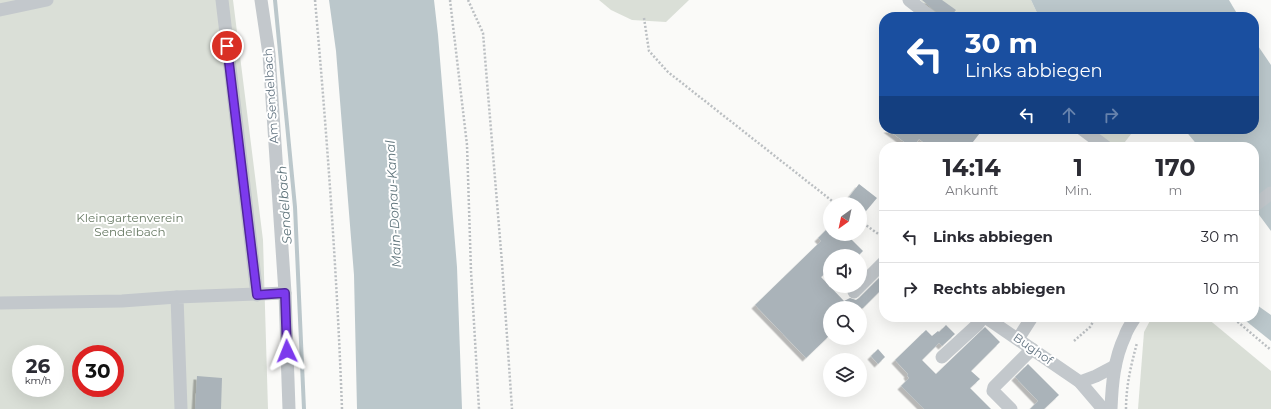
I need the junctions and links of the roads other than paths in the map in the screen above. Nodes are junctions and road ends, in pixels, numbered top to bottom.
1 (47, 0) edge
2 (222, 0) edge
3 (261, 0) edge
4 (909, 0) edge
5 (0, 10) edge
6 (925, 12) edge
7 (1089, 134) edge
8 (1099, 142) edge
9 (1271, 194) edge
10 (1259, 202) edge
11 (879, 267) edge
12 (867, 280) edge
13 (285, 293) junction
14 (257, 295) junction
15 (177, 297) junction
16 (0, 303) edge
17 (980, 322) edge
18 (992, 322) edge
19 (1029, 322) edge
20 (1132, 322) edge
21 (1018, 339) junction
22 (1032, 349) junction
23 (942, 357) dead end
24 (1115, 366) junction
25 (1080, 382) junction
26 (181, 409) edge
27 (289, 409) edge
28 (1011, 409) edge
29 (1103, 409) edge
30 (1111, 409) edge

1 - 5 street
2 - 14 street
3 - 13 street, Am Sendelbach
4 - 6 street
7 - 8 street
9 - 10 street
11 - 12 street
13 - 14 street
13 - 27 street, Am Sendelbach
14 - 15 street
15 - 16 street
15 - 26 street
17 - 23 street
18 - 21 street, Bughof
19 - 21 street
20 - 24 street
21 - 22 street, Bughof
22 - 25 street, Bughof
22 - 28 street
24 - 25 street
24 - 30 street
25 - 29 street, Bughof

